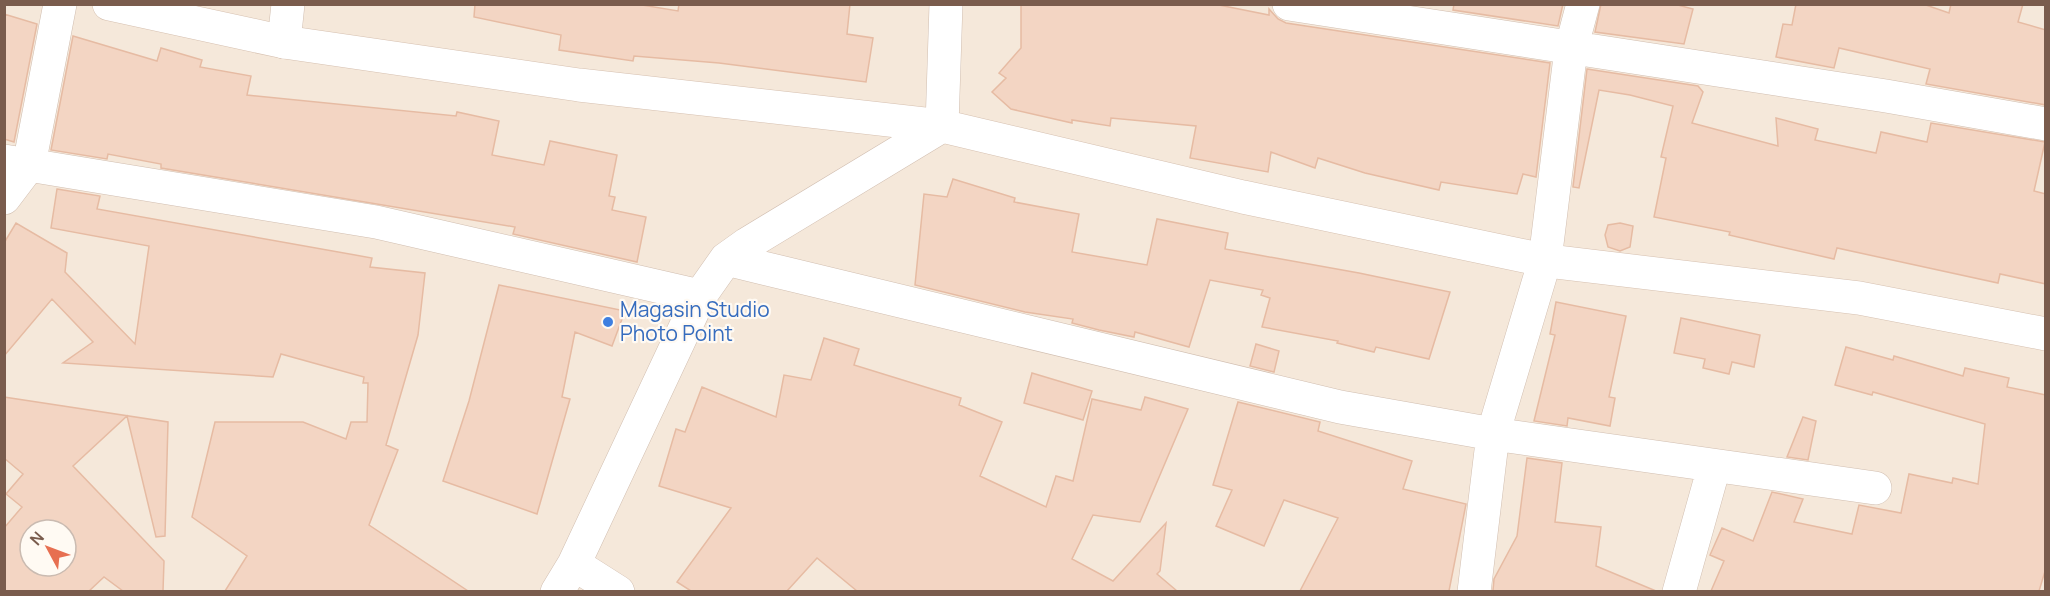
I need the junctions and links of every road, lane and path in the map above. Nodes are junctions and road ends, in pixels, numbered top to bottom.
1 (60, 4) edge
2 (109, 4) edge
3 (288, 4) edge
4 (946, 4) edge
5 (1289, 4) edge
6 (1583, 4) edge
7 (284, 42) junction
8 (1571, 49) junction
9 (2046, 124) edge
10 (942, 126) junction
11 (17, 163) edge
12 (4, 198) edge
13 (726, 259) junction
14 (1545, 260) junction
15 (700, 296) junction
16 (2046, 334) edge
17 (1493, 434) junction
18 (1714, 467) junction
19 (1875, 488) dead end
20 (574, 564) junction
21 (557, 591) edge
22 (618, 591) edge
23 (1474, 591) edge
24 (1679, 591) edge

1 - 11 street
2 - 7 street
3 - 7 street
4 - 10 street
5 - 8 street
6 - 8 street
7 - 10 street
8 - 9 street
8 - 14 street
10 - 13 street
10 - 14 street
11 - 12 street
11 - 15 street
13 - 15 street
13 - 17 street
14 - 16 street
14 - 17 street
15 - 20 street
17 - 18 street
17 - 23 street
18 - 19 street
18 - 24 street
20 - 21 street
20 - 22 street

